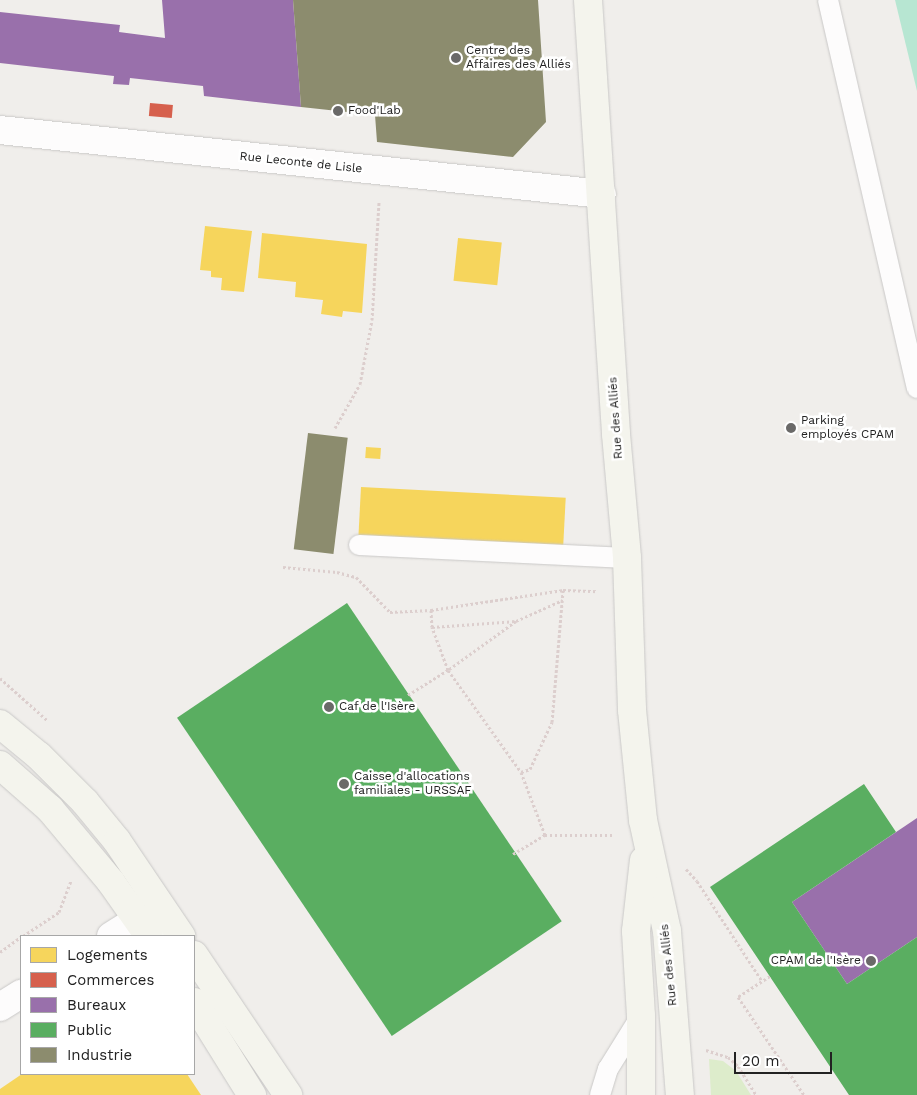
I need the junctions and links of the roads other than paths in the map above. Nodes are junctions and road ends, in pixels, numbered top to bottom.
1 (588, 0) edge
2 (828, 0) edge
3 (0, 130) edge
4 (602, 194) junction
5 (917, 388) edge
6 (359, 545) dead end
7 (627, 558) junction
8 (0, 724) edge
9 (0, 765) edge
10 (646, 836) junction
11 (143, 928) edge
12 (115, 935) edge
13 (170, 935) edge
14 (180, 935) edge
15 (195, 956) edge
16 (20, 995) edge
17 (195, 1004) edge
18 (0, 1007) edge
19 (641, 1016) junction
20 (252, 1095) edge
21 (288, 1095) edge
22 (600, 1095) edge
23 (641, 1095) edge
24 (680, 1095) edge

1 - 4 main road, Rue des Alliés
2 - 5 lane
3 - 4 street, Rue Leconte de Lisle
4 - 7 main road, Rue des Alliés
6 - 7 lane
7 - 10 main road, Rue des Alliés
8 - 14 main road
9 - 11 main road
10 - 19 main road, Rue des Alliés
10 - 24 main road, Rue des Alliés
11 - 12 street
11 - 13 street
15 - 21 main road
16 - 18 street
17 - 20 main road
19 - 22 lane
19 - 23 main road, Rue des Alliés

